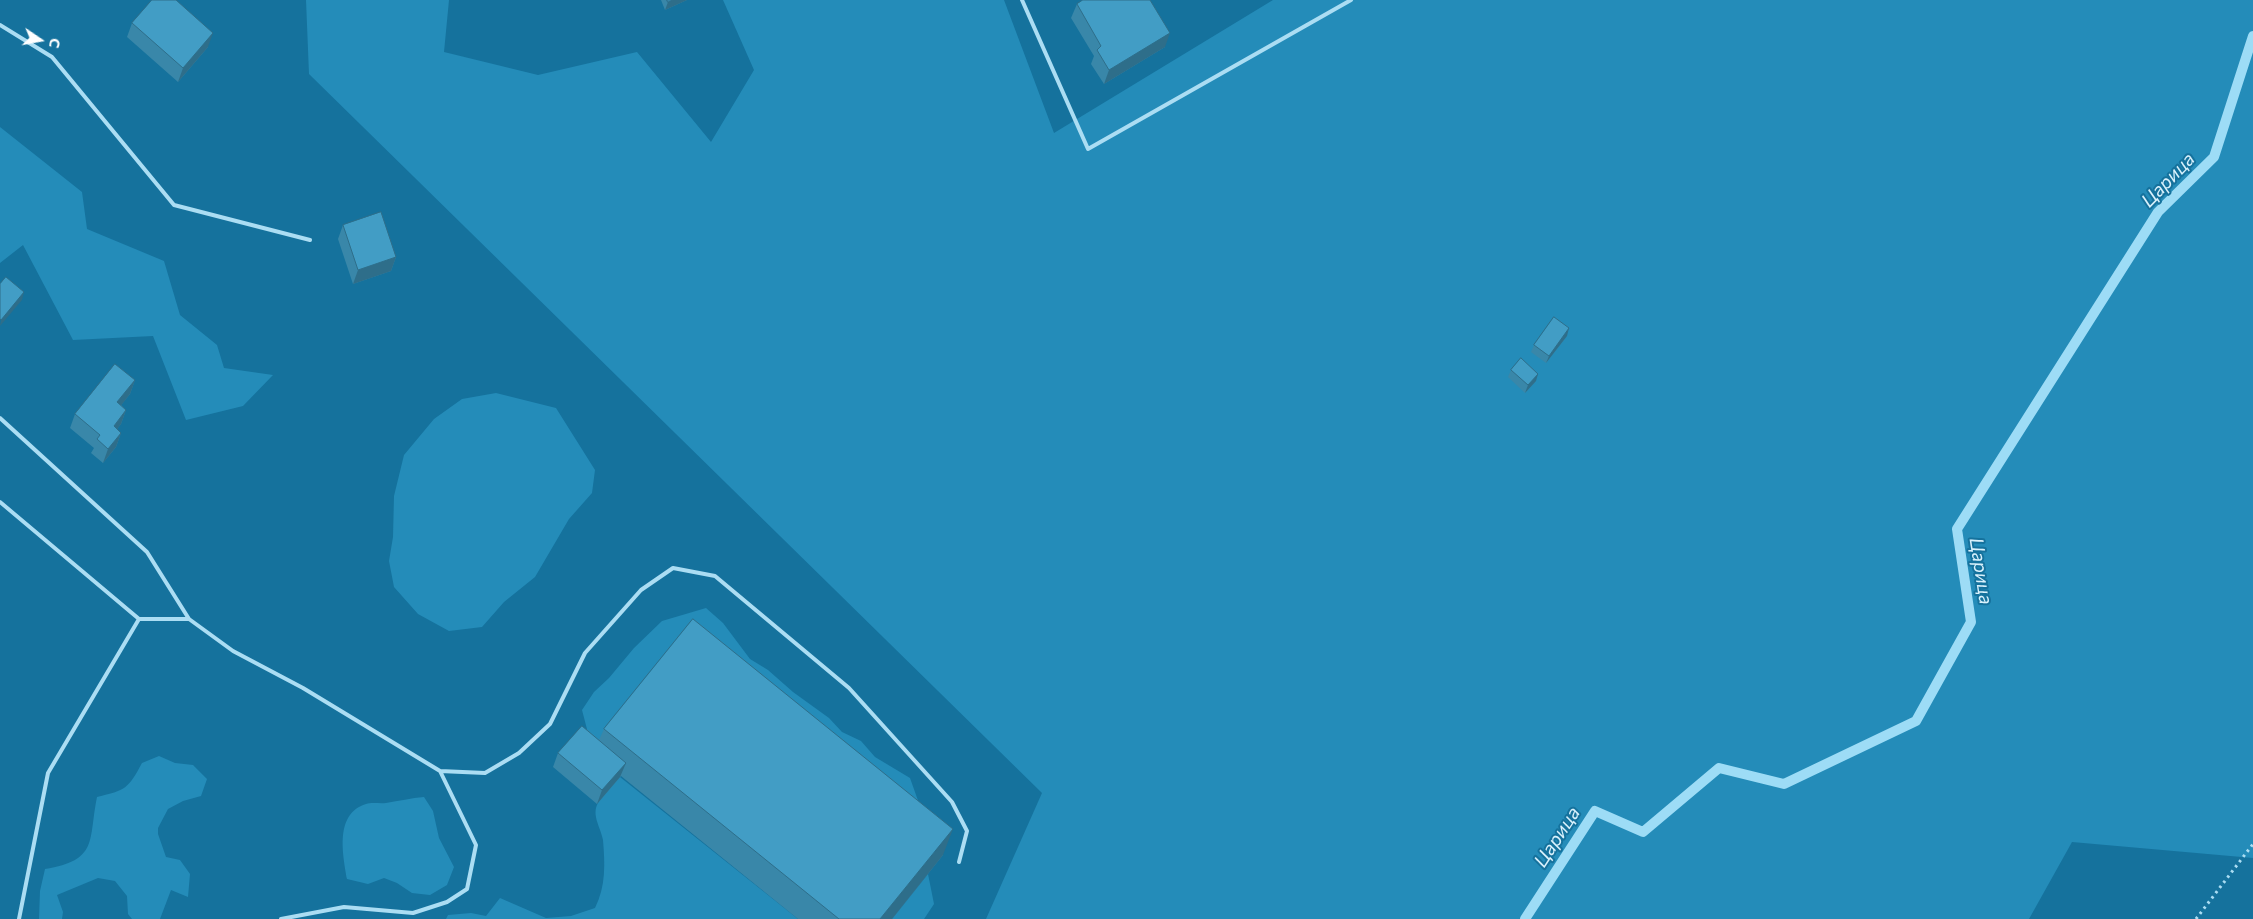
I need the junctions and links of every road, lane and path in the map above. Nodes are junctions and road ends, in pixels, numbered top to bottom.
1 (1022, 0) edge
2 (1351, 0) edge
3 (0, 25) edge
4 (310, 240) dead end
5 (0, 418) edge
6 (0, 502) edge
7 (139, 619) junction
8 (189, 620) junction
9 (440, 771) junction
10 (2253, 844) edge
11 (960, 862) dead end
12 (19, 919) edge
13 (281, 919) edge
14 (2196, 919) edge

1 - 2 lane
3 - 4 lane
5 - 8 lane
6 - 7 lane
7 - 8 lane
7 - 12 lane
8 - 9 lane
9 - 11 lane
9 - 13 lane
10 - 14 path

